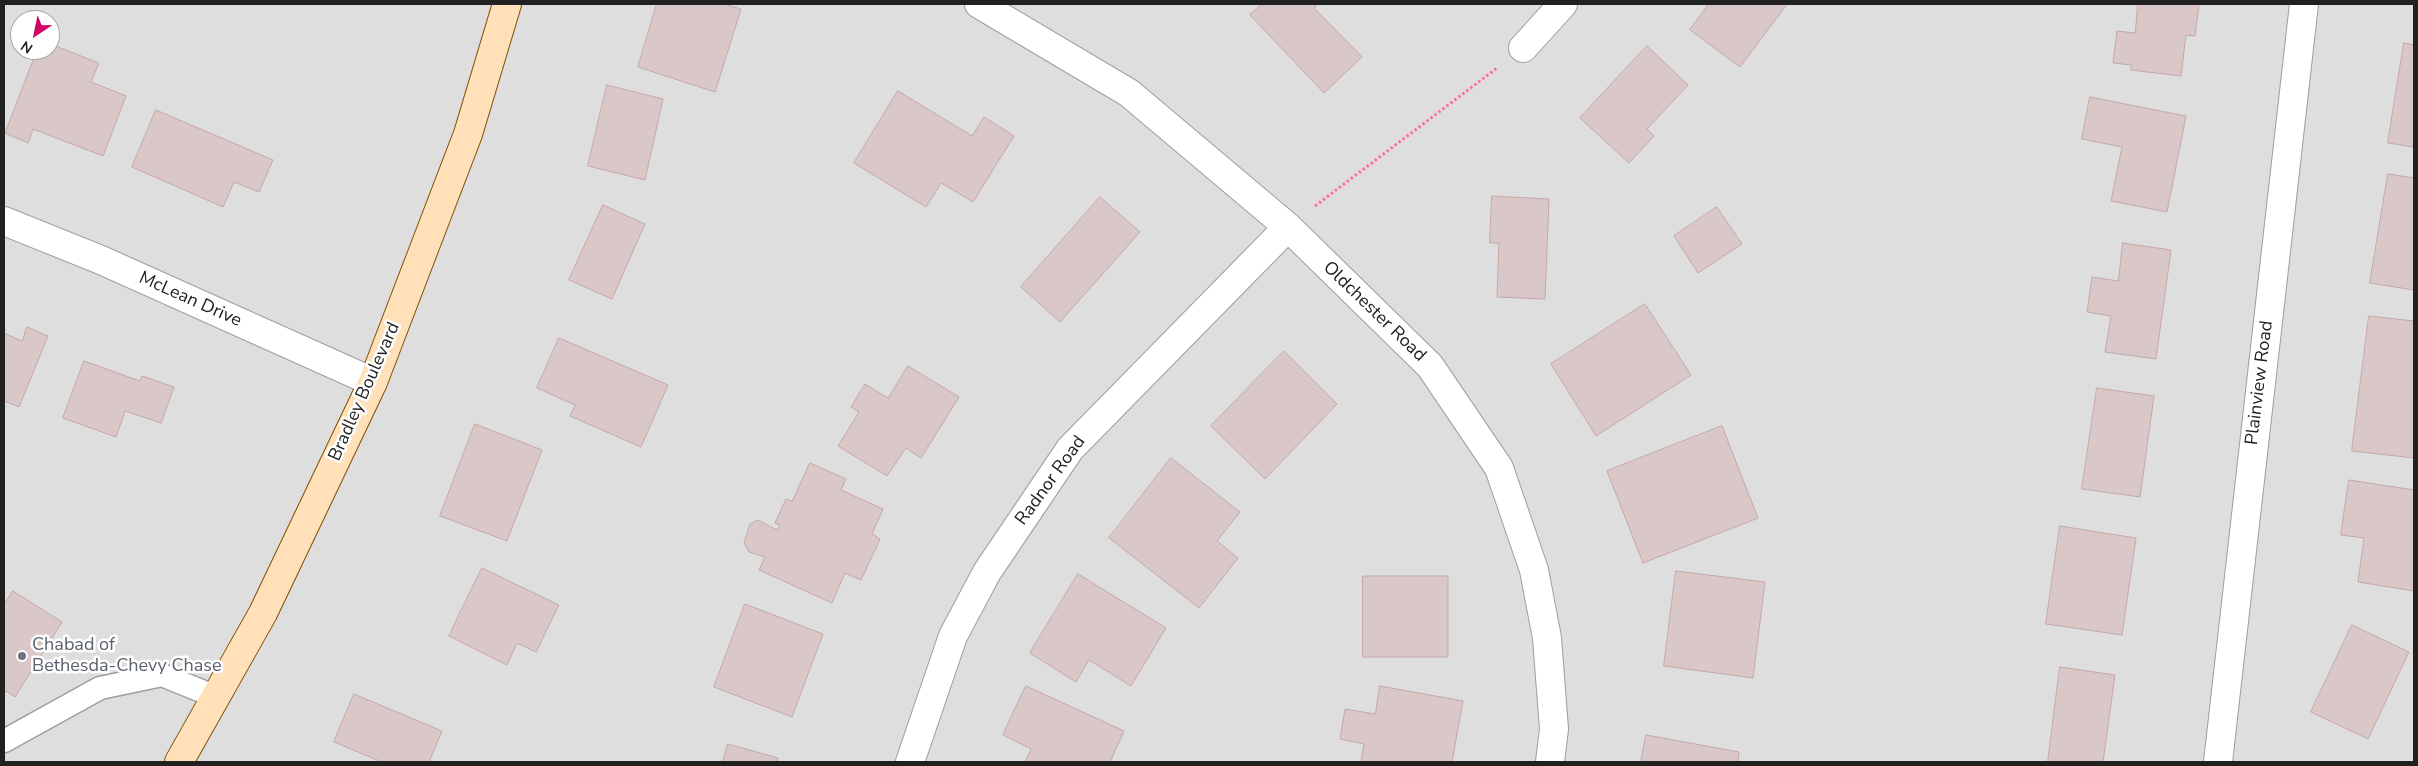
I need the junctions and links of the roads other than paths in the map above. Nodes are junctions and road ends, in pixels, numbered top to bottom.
1 (507, 4) edge
2 (979, 4) edge
3 (1563, 4) edge
4 (2304, 4) edge
5 (1523, 48) road end
6 (4, 221) edge
7 (1288, 227) junction
8 (373, 382) junction
9 (216, 697) junction
10 (4, 740) edge
11 (179, 762) edge
12 (910, 762) edge
13 (1550, 762) edge
14 (2218, 762) edge

1 - 8 main road, Bradley Boulevard
2 - 7 street, Oldchester Road
3 - 5 street
4 - 14 street, Plainview Road
6 - 8 street, McLean Drive
7 - 12 street, Radnor Road
7 - 13 street, Oldchester Road
8 - 9 main road, Bradley Boulevard
9 - 10 lane
9 - 11 main road, Bradley Boulevard

